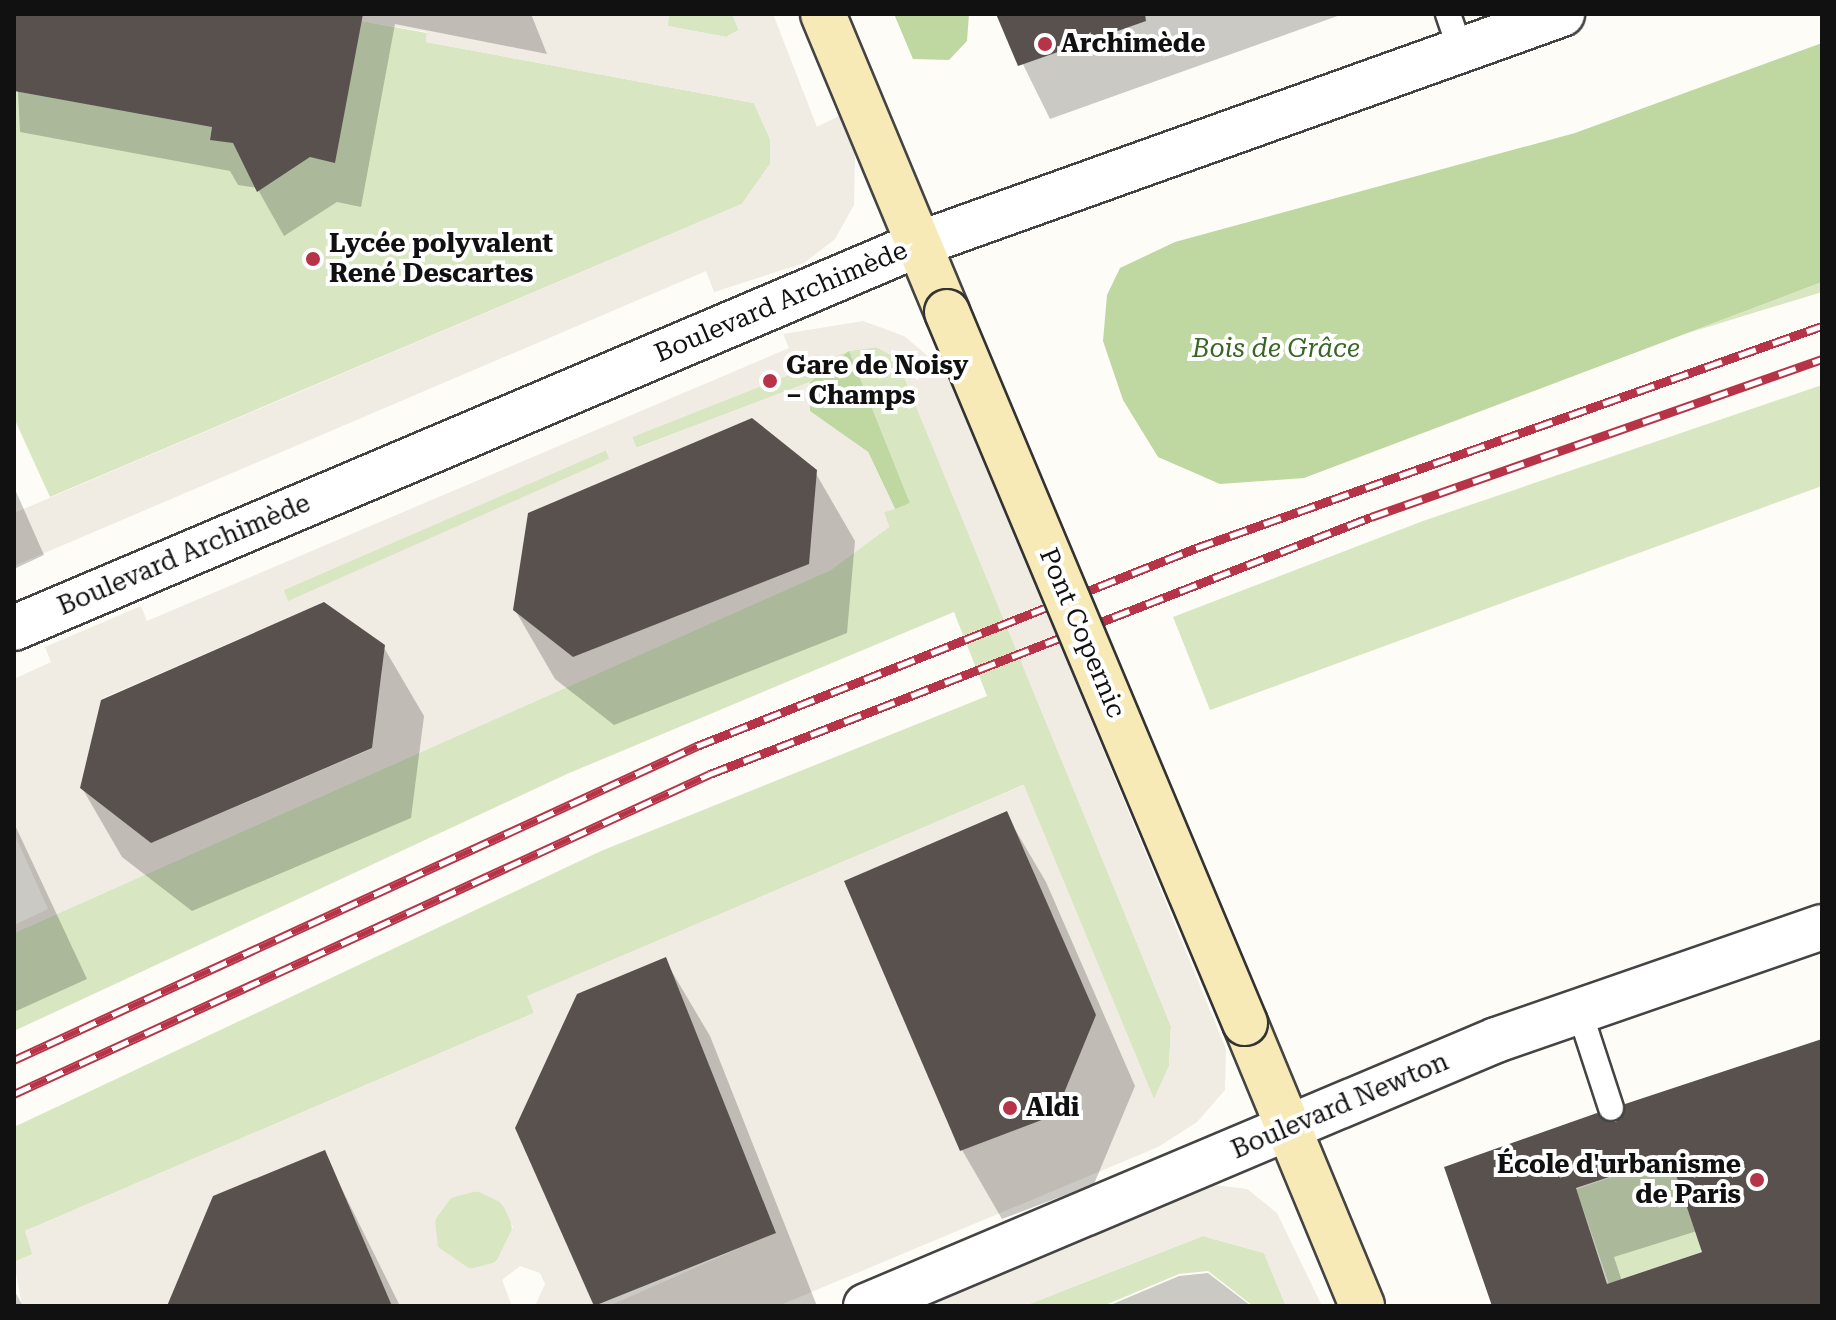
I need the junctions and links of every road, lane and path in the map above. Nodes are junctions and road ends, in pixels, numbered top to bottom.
1 (823, 14) edge
2 (1562, 14) edge
3 (1510, 22) edge
4 (1454, 32) edge
5 (919, 244) junction
6 (14, 628) edge
7 (1822, 927) edge
8 (1579, 1010) junction
9 (1611, 1108) dead end
10 (1289, 1128) junction
11 (866, 1306) edge
12 (1362, 1306) edge

1 - 5 street, Pont Copernic
2 - 3 street, Boulevard Archimède
3 - 4 street, Boulevard Archimède
4 - 5 street, Boulevard Archimède
5 - 6 street, Boulevard Archimède
5 - 10 street, Pont Copernic, bridge
7 - 8 street, Boulevard Newton
8 - 9 lane
8 - 10 street, Boulevard Newton
10 - 11 street, Boulevard Newton
10 - 12 street, Pont Copernic

